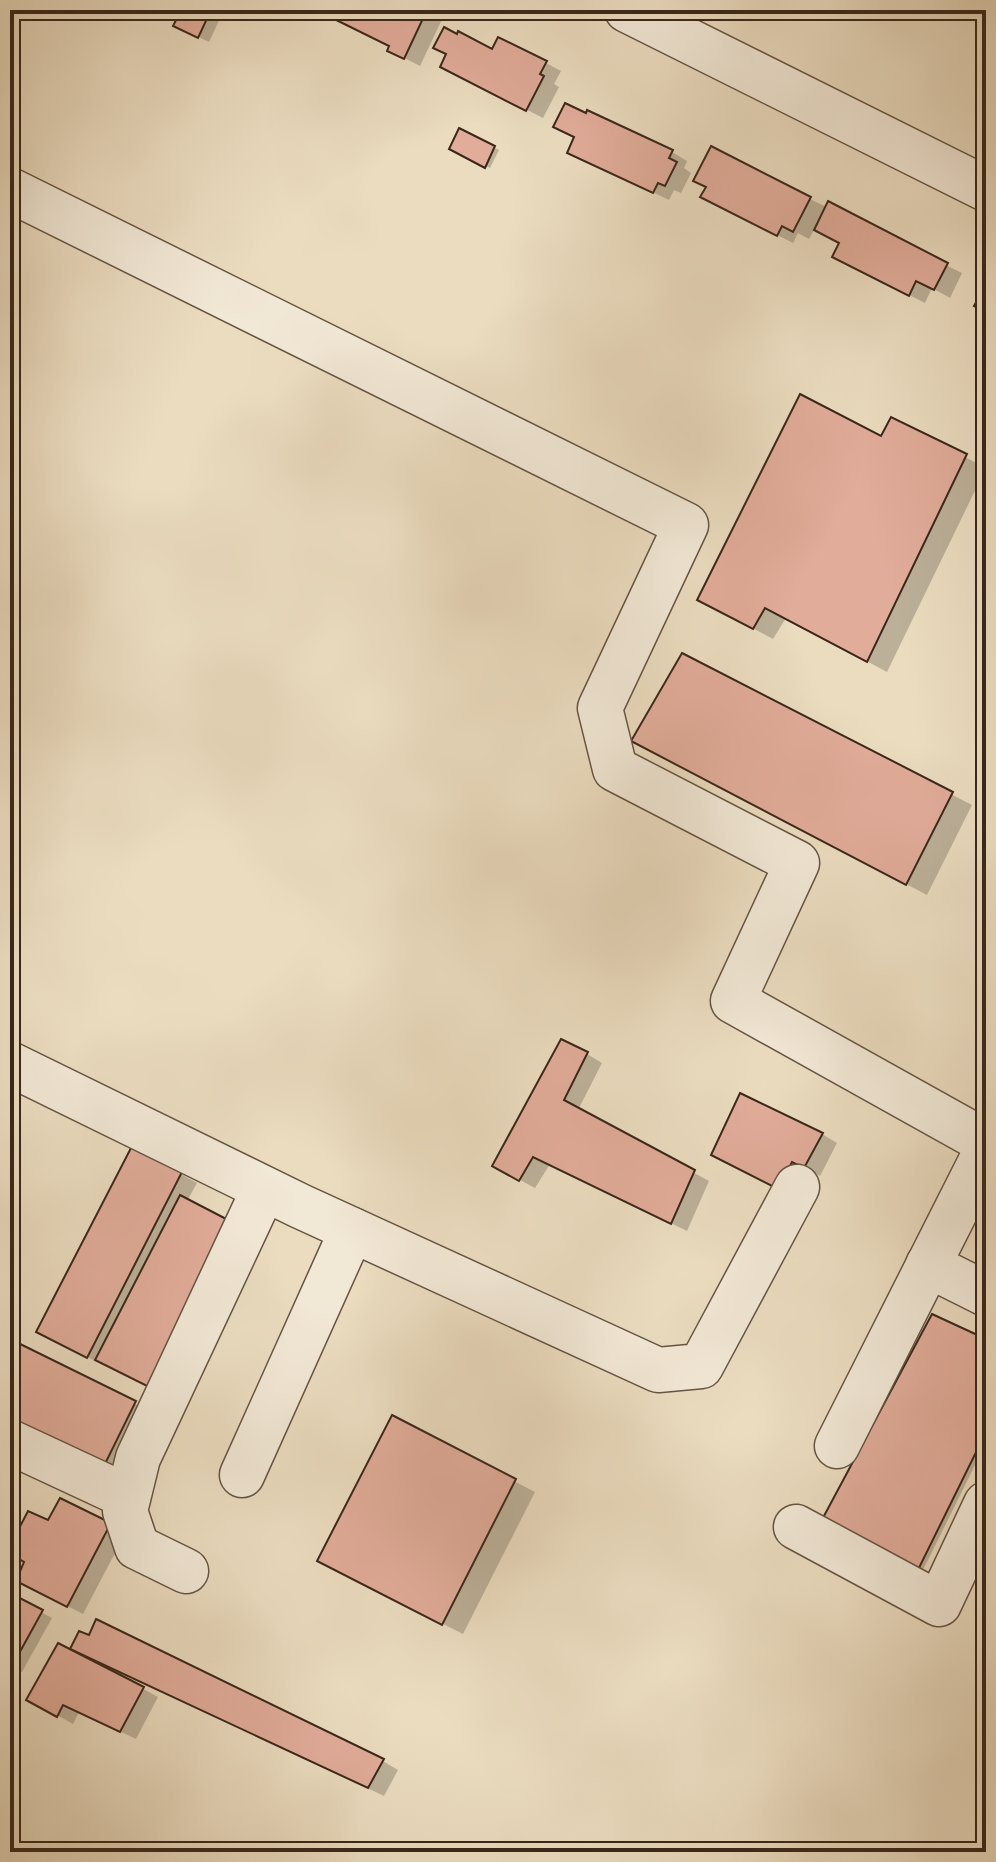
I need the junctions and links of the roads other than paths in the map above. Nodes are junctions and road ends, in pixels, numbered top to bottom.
1 (627, 10) edge
2 (986, 189) edge
3 (10, 190) edge
4 (10, 1064) edge
5 (986, 1142) edge
6 (986, 1151) edge
7 (797, 1187) dead end
8 (264, 1189) junction
9 (352, 1230) junction
10 (928, 1265) junction
11 (986, 1294) edge
12 (10, 1442) edge
13 (837, 1446) dead end
14 (242, 1475) dead end
15 (128, 1497) junction
16 (986, 1504) edge
17 (796, 1527) dead end
18 (186, 1571) dead end

1 - 2 street
3 - 5 street
4 - 8 street
6 - 10 street
7 - 9 street
8 - 9 street
8 - 15 street
9 - 14 street
10 - 11 street
10 - 13 street
12 - 15 street
15 - 18 street
16 - 17 street

